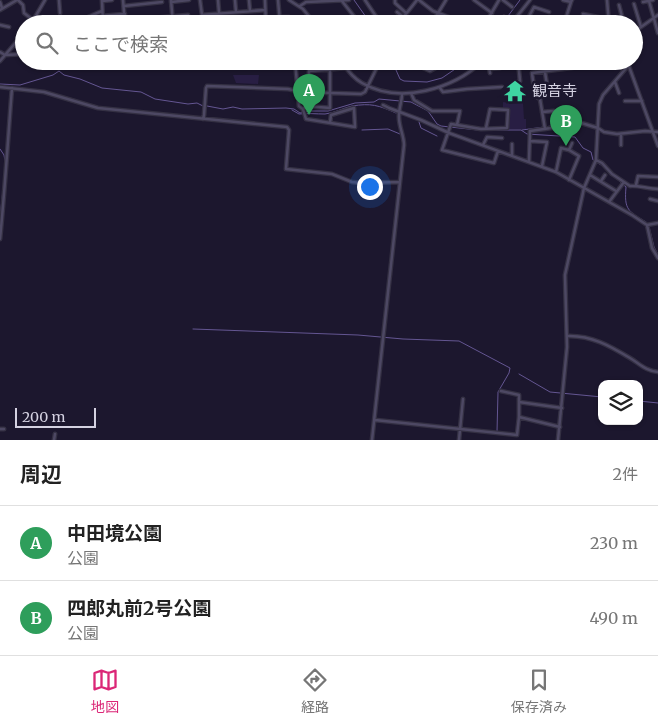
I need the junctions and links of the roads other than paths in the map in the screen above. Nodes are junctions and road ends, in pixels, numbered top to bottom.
1 (18, 0) edge
2 (45, 0) edge
3 (59, 0) edge
4 (112, 0) edge
5 (123, 0) edge
6 (189, 0) edge
7 (200, 0) edge
8 (218, 0) edge
9 (235, 0) edge
10 (249, 0) edge
11 (265, 0) edge
12 (278, 0) edge
13 (289, 0) edge
14 (349, 0) edge
15 (395, 0) edge
16 (418, 0) edge
17 (446, 0) edge
18 (474, 0) edge
19 (501, 0) edge
20 (530, 0) edge
21 (562, 0) edge
22 (607, 0) edge
23 (653, 0) edge
24 (102, 1) edge
25 (171, 1) edge
26 (311, 1) edge
27 (324, 1) edge
28 (342, 1) edge
29 (367, 1) edge
30 (571, 1) edge
31 (649, 1) edge
32 (0, 2) edge
33 (162, 2) dead end
34 (643, 2) dead end
35 (634, 4) dead end
36 (619, 5) dead end
37 (124, 6) junction
38 (300, 6) junction
39 (512, 7) dead end
40 (1, 9) edge
41 (265, 10) junction
42 (102, 11) junction
43 (250, 11) junction
44 (236, 12) junction
45 (398, 12) dead end
46 (549, 12) dead end
47 (60, 13) dead end
48 (439, 13) junction
49 (492, 13) joint
50 (124, 14) joint
51 (219, 14) junction
52 (406, 14) joint
53 (583, 14) dead end
54 (27, 15) edge
55 (36, 15) edge
56 (93, 15) edge
57 (102, 15) edge
58 (113, 15) edge
59 (172, 15) edge
60 (265, 15) edge
61 (279, 15) edge
62 (308, 15) edge
63 (353, 15) edge
64 (376, 15) edge
65 (401, 15) edge
66 (444, 15) edge
67 (518, 15) edge
68 (530, 15) edge
69 (566, 15) edge
70 (588, 15) edge
71 (607, 15) edge
72 (622, 15) edge
73 (637, 15) edge
74 (658, 16) edge
75 (654, 18) junction
76 (0, 25) edge
77 (643, 26) edge
78 (9, 27) dead end
79 (658, 33) edge
80 (15, 43) edge
81 (0, 52) edge
82 (15, 56) edge
83 (2, 58) edge
84 (296, 70) edge
85 (330, 70) joint
86 (348, 70) edge
87 (376, 70) edge
88 (468, 70) edge
89 (519, 70) edge
90 (558, 70) edge
91 (625, 70) edge
92 (630, 70) edge
93 (545, 72) junction
94 (516, 82) dead end
95 (615, 82) junction
96 (547, 85) dead end
97 (368, 86) junction
98 (0, 87) edge
99 (12, 88) junction
100 (440, 88) junction
101 (502, 88) dead end
102 (298, 91) junction
103 (309, 93) junction
104 (330, 93) junction
105 (411, 93) junction
106 (402, 94) junction
107 (619, 94) dead end
108 (625, 101) dead end
109 (642, 101) junction
110 (383, 105) dead end
111 (304, 109) junction
112 (399, 112) junction
113 (542, 112) junction
114 (203, 118) junction
115 (330, 124) junction
116 (457, 125) junction
117 (556, 126) junction
118 (486, 128) junction
119 (545, 128) junction
120 (598, 128) junction
121 (450, 129) junction
122 (654, 132) junction
123 (658, 132) edge
124 (621, 134) junction
125 (502, 138) dead end
126 (530, 141) junction
127 (572, 143) dead end
128 (512, 144) dead end
129 (621, 145) dead end
130 (483, 146) junction
131 (658, 146) edge
132 (569, 150) junction
133 (498, 151) junction
134 (512, 155) junction
135 (596, 161) junction
136 (529, 162) junction
137 (542, 166) junction
138 (556, 172) junction
139 (590, 175) junction
140 (605, 175) dead end
141 (658, 177) edge
142 (569, 180) junction
143 (602, 181) junction
144 (400, 182) junction
145 (623, 183) junction
146 (636, 185) junction
147 (584, 188) junction
148 (658, 189) edge
149 (616, 191) junction
150 (2, 193) edge
151 (650, 200) dead end
152 (658, 201) edge
153 (609, 202) junction
154 (658, 223) edge
155 (647, 225) junction
156 (0, 239) edge
157 (658, 258) edge
158 (567, 336) junction
159 (658, 372) edge
160 (501, 391) dead end
161 (463, 399) dead end
162 (519, 402) junction
163 (562, 408) junction
164 (519, 417) junction
165 (374, 420) junction
166 (560, 427) junction
167 (460, 429) junction
168 (55, 434) dead end
169 (54, 440) edge
170 (372, 440) edge
171 (459, 440) edge
172 (558, 440) edge

1 - 40 street
1 - 54 street
2 - 55 street
3 - 47 street
4 - 24 street
5 - 37 street
6 - 25 street
7 - 51 street
8 - 51 street
9 - 44 street
10 - 43 street
11 - 41 street
12 - 61 street
13 - 38 street
14 - 28 street
15 - 52 street
16 - 48 street
16 - 52 street
17 - 48 street
18 - 49 street
19 - 39 street
19 - 49 street
20 - 67 street
21 - 30 street
22 - 71 street
23 - 31 street
24 - 42 street
25 - 59 street
26 - 27 street
26 - 38 street
27 - 28 street
28 - 63 street
29 - 64 street
30 - 69 street
31 - 34 street
31 - 75 street
32 - 40 street
33 - 37 street
35 - 73 street
36 - 72 street
37 - 50 street
38 - 62 street
41 - 43 street
41 - 60 street
42 - 56 street
42 - 57 street
43 - 44 street
44 - 51 street
45 - 65 street
46 - 68 street
48 - 66 street
50 - 58 street
53 - 70 street
74 - 75 street
75 - 77 street
75 - 79 street
76 - 78 street
80 - 83 street
81 - 83 street
82 - 83 street
84 - 102 street
85 - 103 street
85 - 104 street
86 - 97 street
87 - 97 street
88 - 100 street
89 - 94 street
90 - 93 street
91 - 95 street
92 - 109 street
93 - 96 street
93 - 113 street
95 - 107 street
95 - 120 street
97 - 104 street
97 - 106 street
98 - 99 street
99 - 114 street
99 - 150 street
100 - 101 street
100 - 105 street
102 - 103 street
102 - 111 street
102 - 114 street
103 - 104 street
104 - 111 street
105 - 106 street
105 - 116 street
106 - 112 street
108 - 109 street
109 - 122 street
110 - 112 street
111 - 115 street
112 - 121 street
112 - 144 street
113 - 117 street
113 - 119 street
114 - 144 street
115 - 115 street
116 - 118 street
116 - 121 street
117 - 119 street
117 - 120 street
118 - 118 street
119 - 126 street
120 - 124 street
120 - 135 street
121 - 130 street
121 - 133 street
122 - 123 street
122 - 124 street
122 - 131 street
124 - 129 street
125 - 130 street
126 - 136 street
126 - 137 street
127 - 132 street
128 - 134 street
130 - 133 street
132 - 138 street
132 - 142 street
133 - 134 street
134 - 136 street
135 - 139 street
135 - 145 street
136 - 137 street
137 - 138 street
138 - 142 street
139 - 143 street
139 - 147 street
140 - 143 street
141 - 146 street
142 - 147 street
143 - 149 street
144 - 165 street
145 - 146 street
145 - 149 street
146 - 148 street
147 - 153 street
147 - 158 street
149 - 153 street
150 - 156 street
151 - 152 street
153 - 155 street
154 - 155 street
155 - 157 street
158 - 159 street
158 - 163 street
160 - 162 street
161 - 167 street
162 - 163 street
162 - 164 street
163 - 166 street
164 - 166 street
164 - 167 street
165 - 167 street
165 - 170 street
166 - 172 street
167 - 171 street
168 - 169 street

